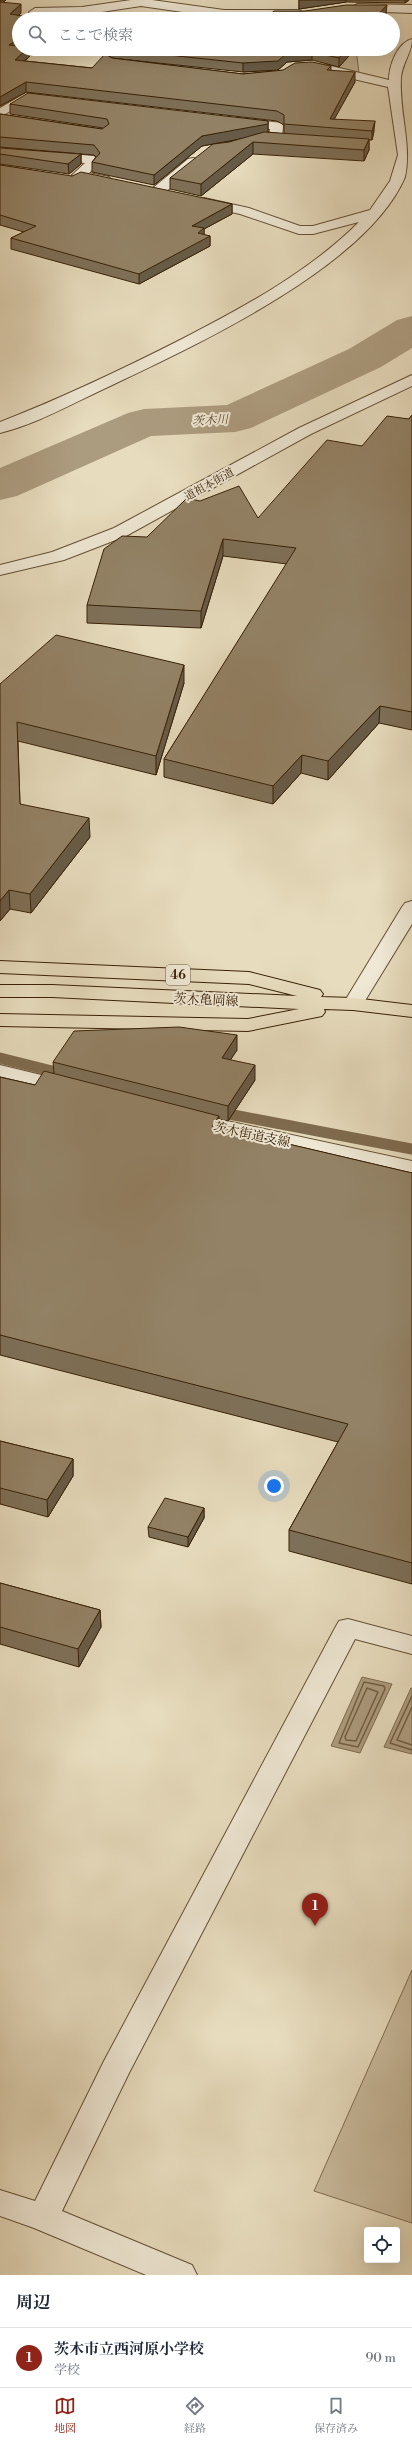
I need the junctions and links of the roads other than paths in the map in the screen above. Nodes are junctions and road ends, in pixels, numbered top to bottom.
1 (346, 8) edge
2 (412, 9) edge
3 (35, 12) dead end
4 (210, 12) edge
5 (412, 43) edge
6 (312, 66) edge
7 (394, 85) junction
8 (50, 100) edge
9 (0, 113) edge
10 (0, 118) edge
11 (16, 120) edge
12 (230, 121) edge
13 (290, 140) edge
14 (0, 152) edge
15 (202, 154) edge
16 (79, 175) junction
17 (65, 179) edge
18 (115, 182) edge
19 (143, 188) edge
20 (158, 191) junction
21 (172, 194) edge
22 (194, 200) edge
23 (376, 213) junction
24 (412, 380) edge
25 (0, 428) edge
26 (0, 570) edge
27 (412, 906) edge
28 (0, 967) edge
29 (0, 991) edge
30 (353, 1004) junction
31 (412, 1011) edge
32 (0, 1020) edge
33 (0, 1071) edge
34 (84, 1092) edge
35 (168, 1114) edge
36 (412, 1168) edge
37 (412, 1645) edge
38 (0, 2203) edge
39 (43, 2217) junction
40 (181, 2275) edge

1 - 2 street
3 - 4 street
5 - 7 street
6 - 7 street
7 - 23 street
8 - 9 street
10 - 11 street
12 - 13 street
14 - 16 street
15 - 20 street
16 - 17 street
16 - 18 street
19 - 20 street
20 - 21 street
22 - 23 street
23 - 25 street
24 - 26 street, 道祖本街道
27 - 30 street
28 - 30 main road, 46
29 - 30 main road, 茨木亀岡線 / 46
30 - 31 main road, 茨木亀岡線 / 46
30 - 32 main road, 46
33 - 34 street
35 - 36 street, 茨木街道支線
37 - 39 street
38 - 39 street
39 - 40 street

